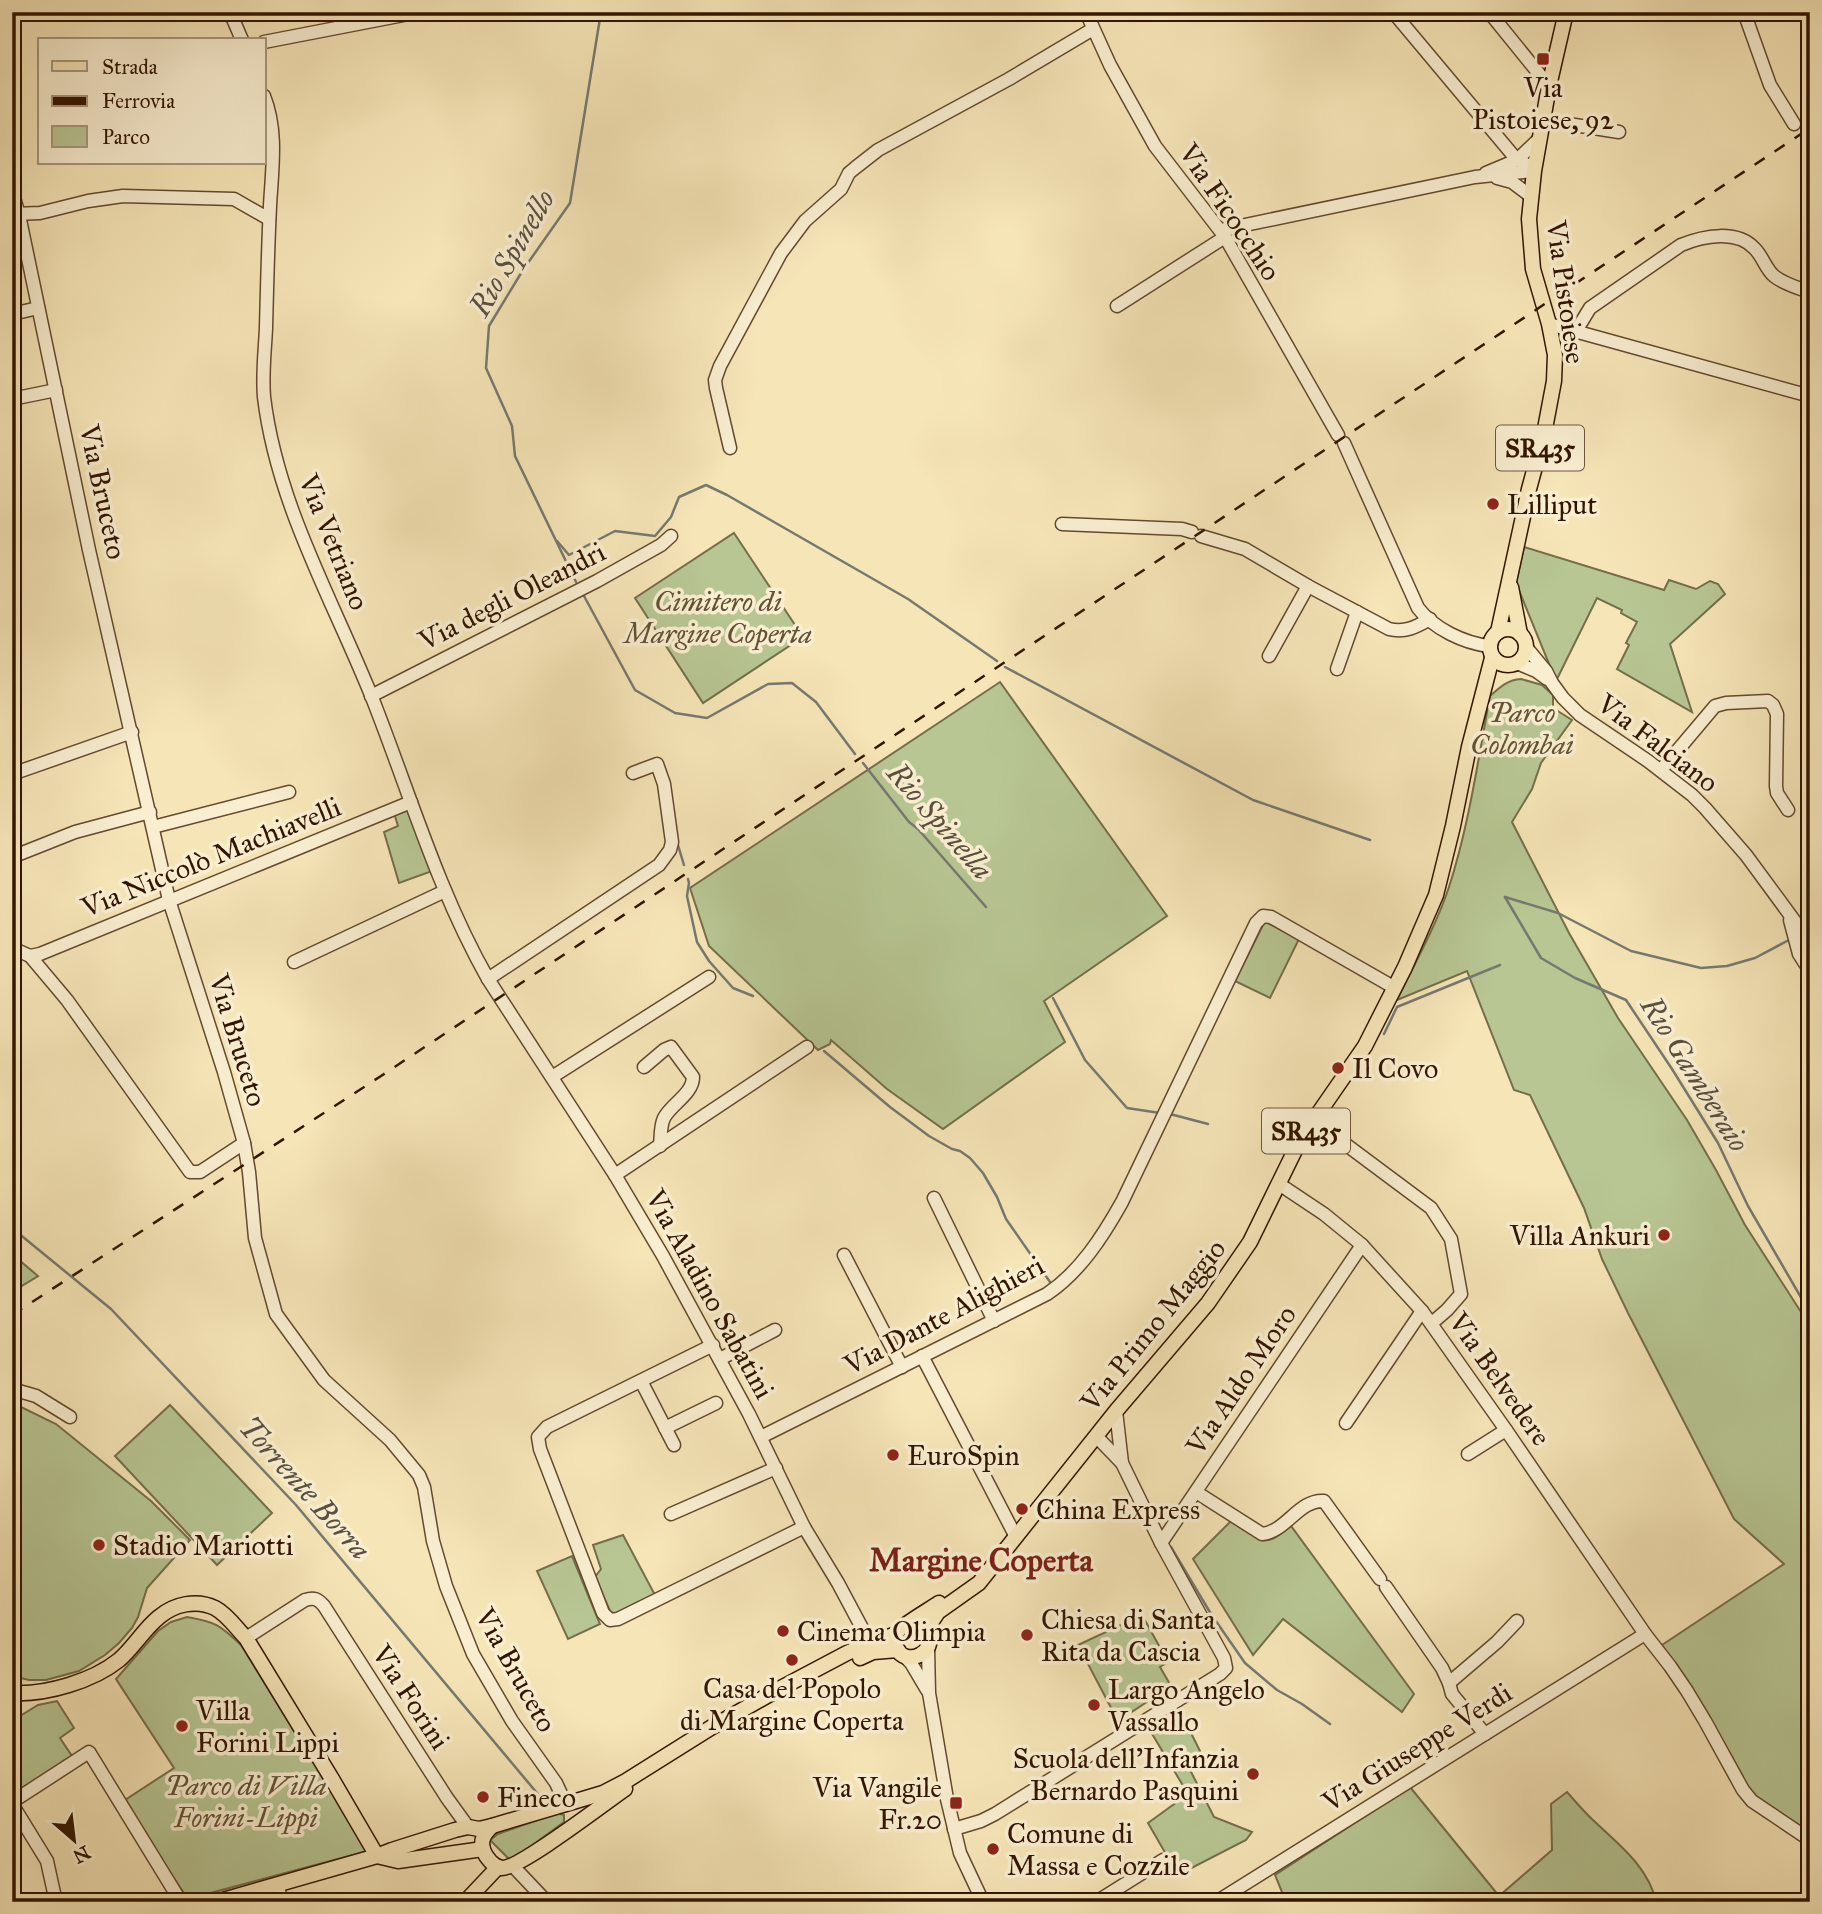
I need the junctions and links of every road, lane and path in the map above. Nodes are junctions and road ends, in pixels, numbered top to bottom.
1 (230, 12) edge
2 (419, 12) edge
3 (1393, 12) edge
4 (1489, 12) edge
5 (1566, 12) edge
6 (1744, 12) edge
7 (1087, 13) edge
8 (1093, 29) junction
9 (241, 38) edge
10 (266, 42) edge
11 (1549, 86) junction
12 (266, 101) edge
13 (1543, 120) junction
14 (1794, 124) dead end
15 (1619, 132) dead end
16 (1540, 138) junction
17 (1517, 160) junction
18 (1534, 172) junction
19 (1475, 177) junction
20 (12, 191) edge
21 (1532, 197) junction
22 (16, 214) edge
23 (269, 219) junction
24 (1223, 234) junction
25 (1810, 292) edge
26 (1117, 306) dead end
27 (38, 308) junction
28 (12, 314) edge
29 (1549, 324) junction
30 (1576, 331) junction
31 (56, 390) junction
32 (1810, 396) edge
33 (12, 399) edge
34 (730, 448) dead end
35 (1062, 524) dead end
36 (671, 536) dead end
37 (1509, 577) junction
38 (1308, 586) junction
39 (1357, 612) junction
40 (1430, 619) junction
41 (1498, 632) junction
42 (1523, 640) junction
43 (1491, 652) junction
44 (1269, 656) dead end
45 (1512, 665) junction
46 (1337, 668) dead end
47 (1552, 683) junction
48 (1485, 688) junction
49 (371, 696) junction
50 (132, 732) junction
51 (1661, 770) junction
52 (633, 773) dead end
53 (12, 774) edge
54 (289, 793) dead end
55 (411, 802) junction
56 (1787, 810) dead end
57 (150, 812) junction
58 (1452, 826) joint
59 (153, 827) junction
60 (12, 857) edge
61 (445, 891) junction
62 (169, 900) junction
63 (1787, 912) junction
64 (1804, 926) edge
65 (1810, 942) edge
66 (12, 948) edge
67 (30, 956) junction
68 (294, 962) dead end
69 (1810, 971) edge
70 (709, 977) dead end
71 (488, 979) junction
72 (1395, 988) junction
73 (807, 1047) dead end
74 (644, 1067) dead end
75 (552, 1077) junction
76 (1313, 1119) junction
77 (244, 1143) junction
78 (660, 1146) junction
79 (615, 1175) junction
80 (1279, 1184) junction
81 (934, 1198) dead end
82 (1362, 1245) junction
83 (844, 1255) dead end
84 (1422, 1311) junction
85 (994, 1321) junction
86 (1432, 1323) junction
87 (775, 1329) dead end
88 (713, 1345) junction
89 (922, 1356) junction
90 (720, 1359) junction
91 (902, 1367) junction
92 (641, 1381) junction
93 (12, 1389) edge
94 (716, 1403) dead end
95 (1116, 1411) junction
96 (70, 1418) dead end
97 (1346, 1423) dead end
98 (665, 1428) junction
99 (1506, 1430) junction
100 (1096, 1436) junction
101 (761, 1437) junction
102 (674, 1445) dead end
103 (1468, 1454) dead end
104 (1122, 1463) junction
105 (776, 1468) junction
106 (1196, 1492) junction
107 (671, 1514) dead end
108 (804, 1527) junction
109 (1016, 1537) junction
110 (1161, 1543) junction
111 (987, 1572) junction
112 (1517, 1621) dead end
113 (908, 1624) junction
114 (926, 1630) junction
115 (896, 1634) junction
116 (1644, 1634) junction
117 (246, 1638) junction
118 (870, 1643) junction
119 (928, 1648) junction
120 (901, 1653) junction
121 (1449, 1683) junction
122 (12, 1693) edge
123 (929, 1693) junction
124 (1485, 1734) junction
125 (12, 1803) edge
126 (565, 1804) junction
127 (574, 1825) junction
128 (492, 1826) junction
129 (467, 1827) junction
130 (954, 1829) junction
131 (1810, 1840) edge
132 (483, 1849) junction
133 (377, 1856) junction
134 (1163, 1860) dead end
135 (505, 1866) junction
136 (278, 1884) junction
137 (1238, 1896) edge
138 (56, 1902) edge
139 (181, 1902) edge
140 (216, 1902) edge
141 (281, 1902) edge
142 (465, 1902) edge
143 (547, 1902) edge
144 (983, 1902) edge
145 (1096, 1902) edge
146 (1216, 1902) edge

1 - 9 street
2 - 10 street
3 - 17 street
4 - 11 street
5 - 11 main road, Via Pistoiese / SR435
6 - 14 street
7 - 8 street, Via Ficocchio
8 - 24 street, Via Ficocchio
8 - 34 street
11 - 13 main road, Via Pistoiese / SR435
12 - 23 street, Via Vetriano
13 - 15 street
13 - 16 main road, Via Pistoiese / SR435
16 - 17 street
16 - 18 main road, Via Pistoiese / SR435
17 - 18 street
17 - 19 street
18 - 19 street
18 - 21 main road, Via Pistoiese / SR435
19 - 21 street
19 - 24 street
20 - 22 street, Via Bruceto
21 - 29 main road, Via Pistoiese / SR435
22 - 23 street
22 - 27 street, Via Bruceto
23 - 49 street, Via Vetriano
24 - 26 street
24 - 40 street, Via Ficocchio
25 - 30 street
27 - 28 street
27 - 31 street, Via Bruceto
29 - 30 street
29 - 37 main road, Via Pistoiese / SR435
30 - 32 street
31 - 33 street
31 - 50 street, Via Bruceto
35 - 38 street
36 - 49 street, Via degli Oleandri
37 - 41 main road, Via Pistoiese / SR435
37 - 42 main road, Via Pistoiese / SR435
38 - 39 street
38 - 44 street
39 - 40 street
39 - 46 street
40 - 43 street, Via Ficocchio
41 - 42 main road
41 - 43 main road, Via Pistoiese
42 - 45 main road
42 - 47 street, Via Falciano
43 - 45 main road
43 - 48 main road, Via Pistoiese / SR435
45 - 47 street, Via Falciano
45 - 48 main road
47 - 51 street, Via Falciano
48 - 58 main road, Via Pistoiese / SR435
49 - 55 street, Via Vetriano
50 - 53 street
50 - 57 street, Via Bruceto
51 - 56 street
51 - 63 street, Via Falciano
52 - 71 street
54 - 59 street
55 - 61 street, Via Vetriano
55 - 62 street, Via Niccolò Machiavelli
57 - 59 street, Via Bruceto
57 - 60 street
58 - 72 main road, Via Primo Maggio / SR435
59 - 62 street, Via Bruceto
61 - 68 street
61 - 71 street, Via Vetriano
62 - 67 street, Via Niccolò Machiavelli
62 - 77 street, Via Bruceto
63 - 64 street, Via Falciano
63 - 69 street
64 - 65 street, Via Falciano
66 - 67 street
67 - 77 street
70 - 75 street
71 - 75 street, Via Aladino Sabatini
72 - 76 main road, Via Primo Maggio / SR435
72 - 85 street, Via Dante Alighieri
73 - 78 street
74 - 78 street
75 - 79 street, Via Aladino Sabatini
76 - 80 main road, Via Primo Maggio / SR435
76 - 86 street
77 - 126 street, Via Bruceto
78 - 79 street
79 - 88 street, Via Aladino Sabatini
80 - 82 street, Via Belvedere
80 - 95 main road, Via Primo Maggio / SR435
81 - 85 street
82 - 84 street, Via Belvedere
82 - 106 street, Via Aldo Moro
83 - 91 street
84 - 86 street, Via Belvedere
84 - 97 street
85 - 89 street, Via Dante Alighieri
86 - 99 street, Via Belvedere
87 - 90 street
88 - 90 street, Via Aladino Sabatini
88 - 92 street
89 - 91 street, Via Dante Alighieri
89 - 109 street
90 - 101 street, Via Aladino Sabatini
91 - 101 street, Via Dante Alighieri
92 - 98 street
92 - 108 street
93 - 96 street
94 - 98 street
95 - 100 main road, Via Primo Maggio / SR435
95 - 104 street
98 - 102 street
99 - 103 street
99 - 116 street, Via Belvedere
100 - 104 street
100 - 109 main road, Via Primo Maggio / SR435
101 - 105 street, Via Aladino Sabatini
104 - 110 street
105 - 107 street
105 - 108 street, Via Aladino Sabatini
106 - 110 street, Via Aldo Moro
106 - 121 street
108 - 118 street, Via Aladino Sabatini
109 - 111 main road, Via Primo Maggio / SR435
110 - 130 street
111 - 113 main road, SR435
111 - 114 main road
112 - 121 street
113 - 114 main road
113 - 115 main road, SR435
114 - 119 main road
115 - 118 main road, SR435
115 - 120 main road
116 - 124 street, Via Giuseppe Verdi
116 - 131 street, Via Belvedere
117 - 122 main road
117 - 129 street, Via Forini
117 - 133 main road
118 - 126 main road, SR435
119 - 120 main road
119 - 123 street
120 - 123 street
120 - 127 main road
121 - 124 street
123 - 130 street
124 - 137 street, Via Giuseppe Verdi
125 - 138 street
125 - 139 street
126 - 127 main road
126 - 128 main road
127 - 135 main road
128 - 129 main road
128 - 132 main road
129 - 133 main road
130 - 144 street
132 - 133 main road
132 - 135 main road
133 - 136 main road
134 - 145 street
135 - 142 main road
135 - 143 street
136 - 140 main road
136 - 141 street
137 - 146 street, Via Giuseppe Verdi

